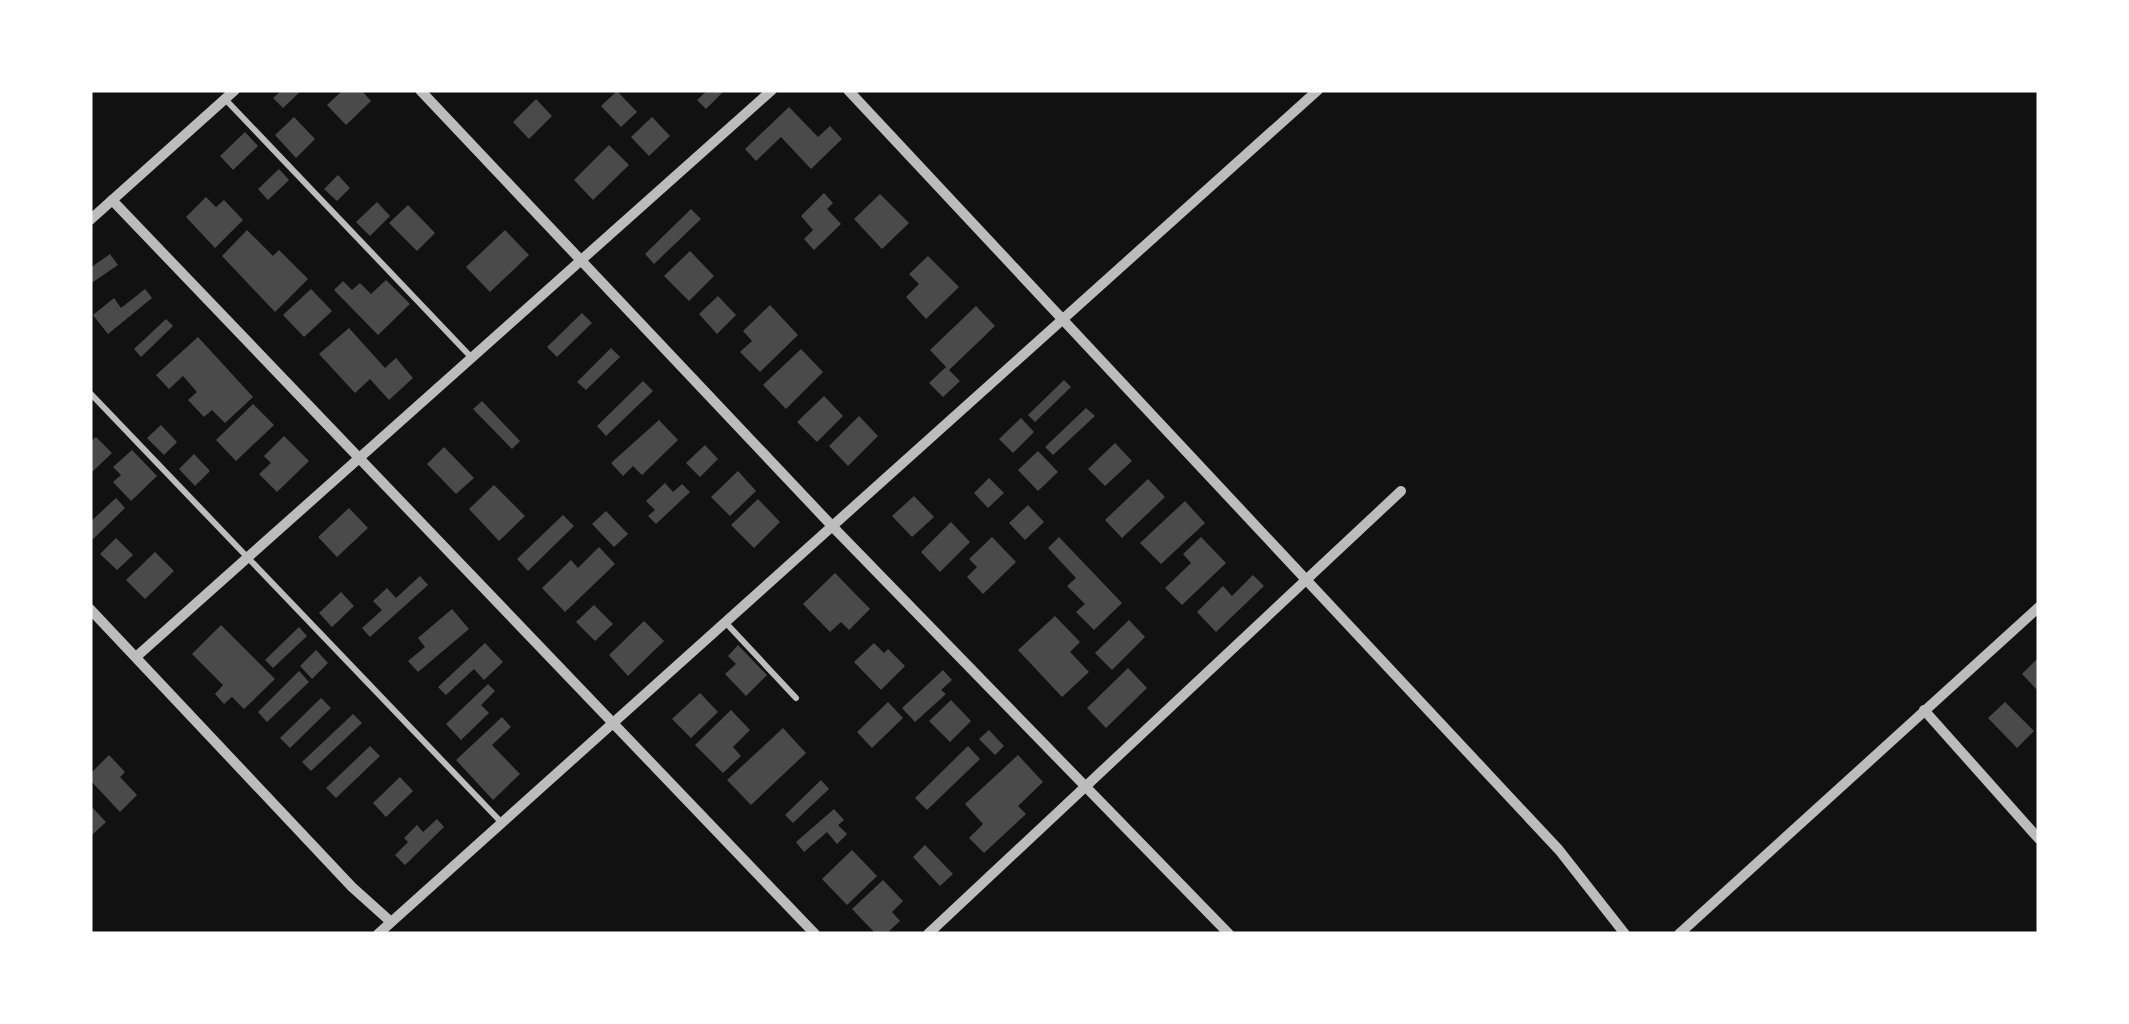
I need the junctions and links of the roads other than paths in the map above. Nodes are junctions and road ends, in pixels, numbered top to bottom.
1 (235, 90) edge
2 (420, 90) edge
3 (772, 90) edge
4 (848, 90) edge
5 (1318, 90) edge
6 (225, 99) junction
7 (112, 200) junction
8 (90, 220) edge
9 (580, 260) junction
10 (1061, 320) junction
11 (471, 357) junction
12 (90, 393) edge
13 (360, 456) junction
14 (1401, 491) dead end
15 (833, 527) junction
16 (246, 557) junction
17 (1308, 580) junction
18 (2039, 607) edge
19 (90, 610) edge
20 (726, 623) junction
21 (136, 656) junction
22 (796, 698) dead end
23 (1924, 710) junction
24 (615, 721) junction
25 (1086, 786) junction
26 (502, 822) junction
27 (2039, 838) edge
28 (391, 922) junction
29 (378, 934) edge
30 (815, 934) edge
31 (928, 934) edge
32 (1230, 934) edge
33 (1625, 934) edge
34 (1679, 934) edge

1 - 6 street
2 - 9 street
3 - 9 street
4 - 10 street
5 - 10 street
6 - 7 street
6 - 11 lane
7 - 8 street
7 - 13 street
9 - 11 street
9 - 15 street
10 - 15 street
10 - 17 street
11 - 13 street
12 - 16 lane
13 - 16 street
13 - 24 street
14 - 17 street
15 - 20 street
15 - 25 street
16 - 21 street
16 - 26 lane
17 - 25 street
17 - 33 street
18 - 23 street
19 - 21 street
20 - 22 lane
20 - 24 street
21 - 28 street
23 - 27 street
23 - 34 street
24 - 26 street
24 - 30 street
25 - 31 street
25 - 32 street
26 - 28 street
28 - 29 street

